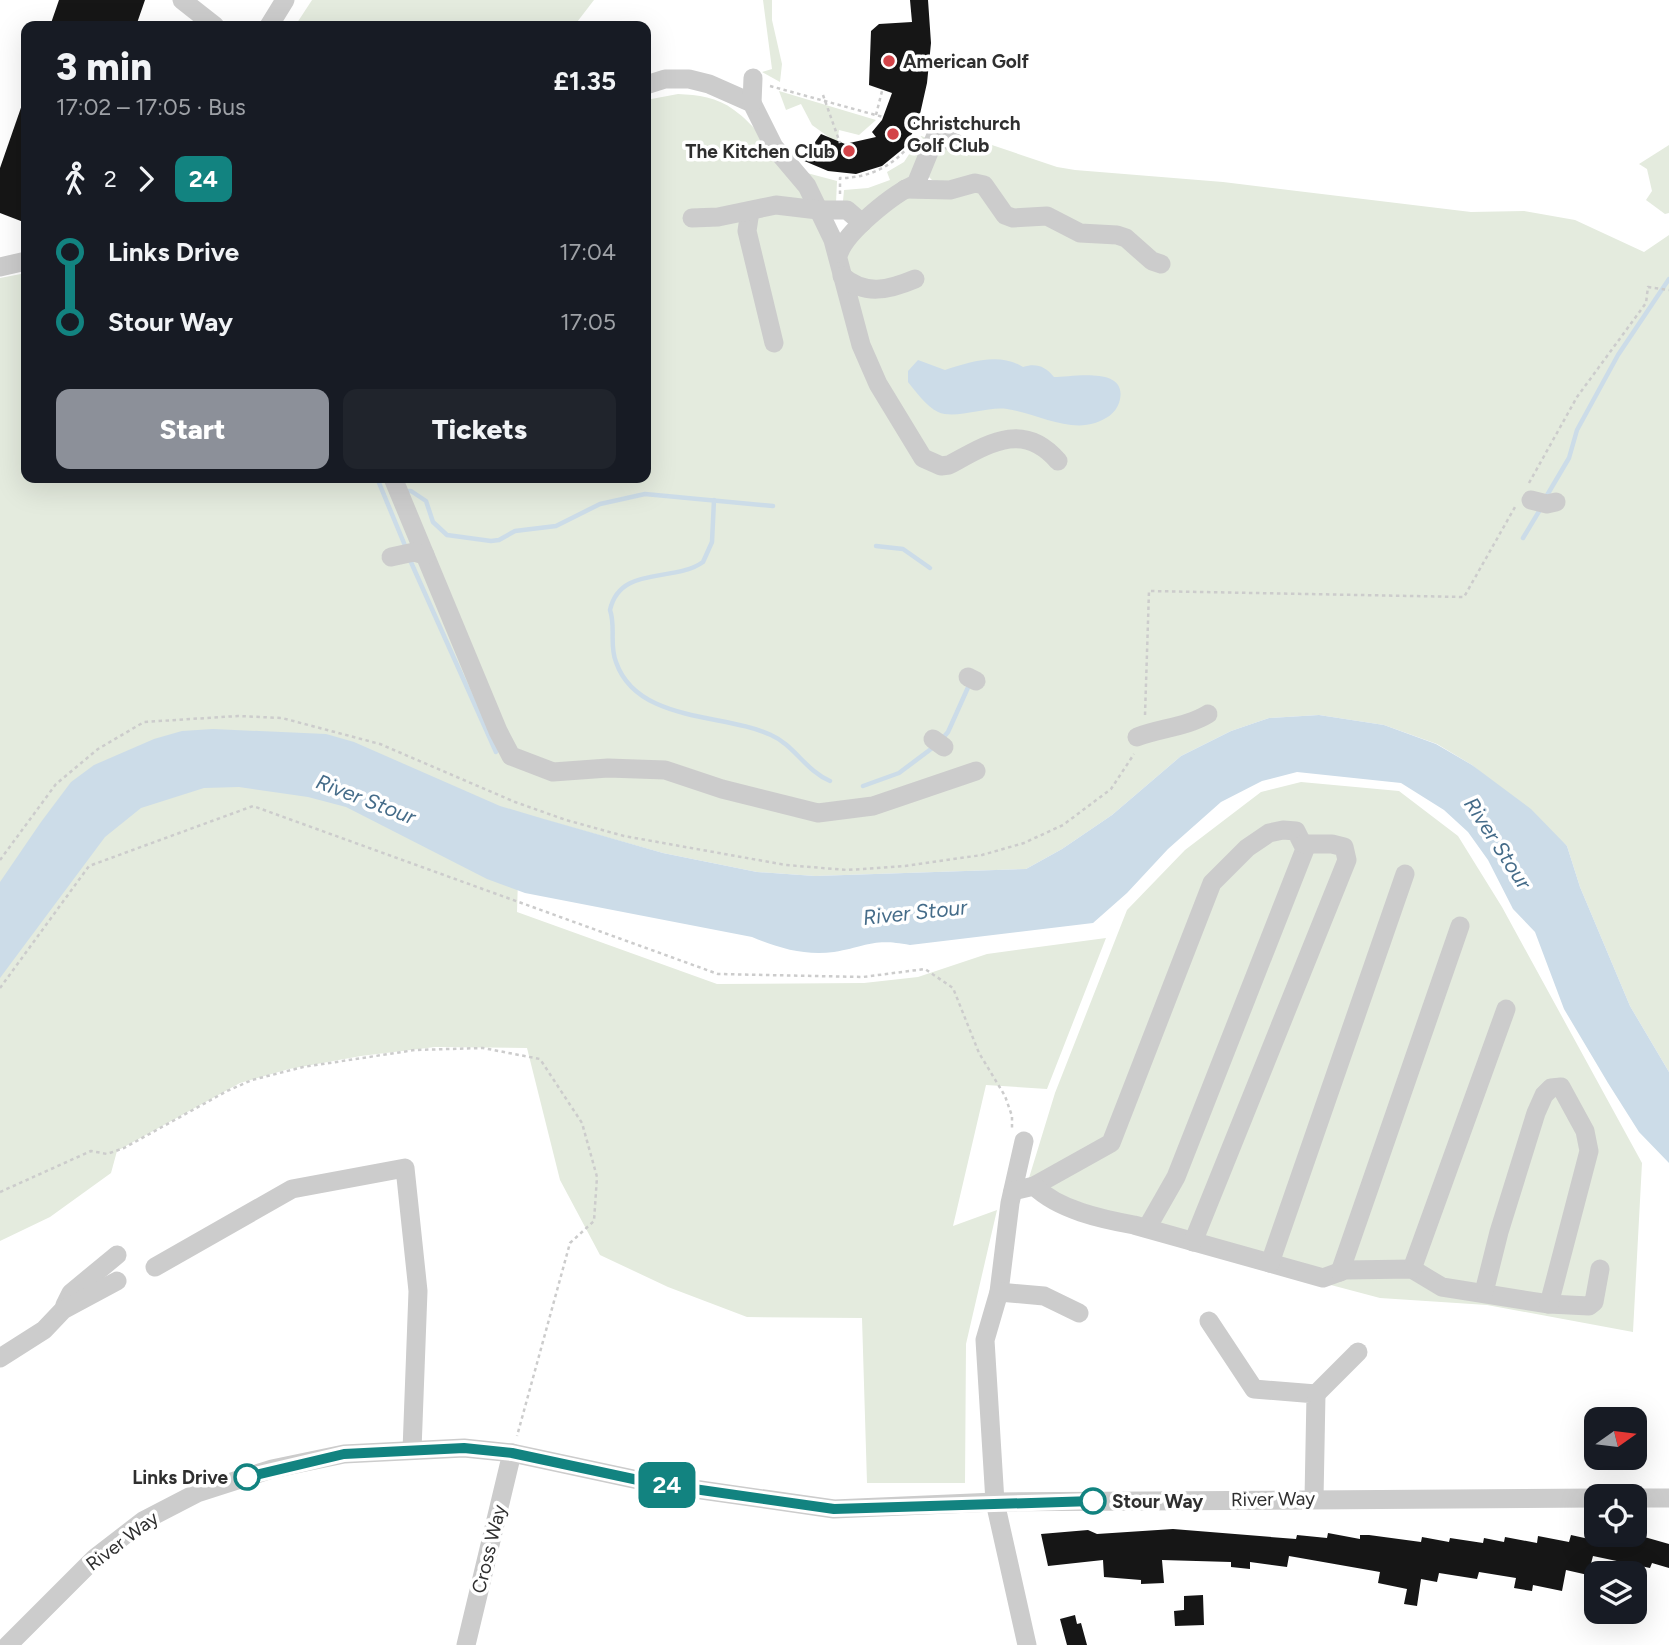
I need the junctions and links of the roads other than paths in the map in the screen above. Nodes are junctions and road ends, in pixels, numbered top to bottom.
1 (182, 0) edge
2 (285, 0) edge
3 (209, 21) edge
4 (272, 21) edge
5 (753, 80) road end
6 (651, 83) edge
7 (752, 103) junction
8 (960, 145) dead end
9 (905, 188) junction
10 (818, 210) junction
11 (750, 211) junction
12 (692, 218) dead end
13 (862, 223) junction
14 (839, 253) junction
15 (21, 262) edge
16 (1161, 264) dead end
17 (0, 267) edge
18 (842, 276) junction
19 (915, 279) dead end
20 (775, 343) dead end
21 (1058, 461) dead end
22 (395, 483) edge
23 (1524, 498) road end
24 (1556, 502) dead end
25 (425, 555) junction
26 (391, 558) dead end
27 (1208, 714) dead end
28 (1140, 735) road end
29 (976, 771) dead end
30 (1304, 844) junction
31 (1405, 874) dead end
32 (1460, 926) dead end
33 (1506, 1009) dead end
34 (1024, 1141) road end
35 (1034, 1186) junction
36 (1012, 1197) junction
37 (1147, 1228) junction
38 (1194, 1241) junction
39 (117, 1255) dead end
40 (1270, 1262) junction
41 (155, 1267) dead end
42 (1412, 1269) junction
43 (1600, 1269) dead end
44 (1340, 1272) junction
45 (117, 1281) dead end
46 (999, 1292) junction
47 (1484, 1292) junction
48 (1549, 1304) junction
49 (63, 1310) junction
50 (1079, 1313) dead end
51 (1209, 1321) dead end
52 (1358, 1352) dead end
53 (0, 1359) edge
54 (1316, 1394) junction
55 (412, 1450) junction
56 (512, 1453) junction
57 (1584, 1498) edge
58 (1647, 1498) edge
59 (1669, 1498) edge
60 (1314, 1499) junction
61 (995, 1502) junction
62 (8, 1645) edge
63 (466, 1645) edge
64 (1027, 1645) edge

1 - 3 street
2 - 4 street
5 - 7 street
6 - 7 street
7 - 10 street
8 - 9 street
9 - 13 street
9 - 16 street
10 - 11 street
10 - 13 street
10 - 14 street
11 - 12 street
11 - 20 street
13 - 14 street
14 - 18 street
15 - 17 street
18 - 19 street
18 - 21 street
22 - 25 street
23 - 24 street
25 - 26 street
25 - 29 street
27 - 28 street
30 - 35 street
30 - 37 street
30 - 38 street
31 - 40 street
32 - 44 street
33 - 42 street
34 - 36 street
35 - 36 street
35 - 37 street
36 - 46 street
37 - 38 street
38 - 40 street
39 - 49 street
40 - 44 street
41 - 55 street
42 - 44 street
42 - 47 street
43 - 48 street
45 - 49 street
46 - 50 street
46 - 61 street
47 - 48 street
47 - 48 street
49 - 53 street
51 - 54 street
52 - 54 street
54 - 60 street
55 - 56 street, River Way
55 - 62 street, River Way
56 - 61 street, River Way
56 - 63 street, Cross Way
57 - 60 street, River Way
58 - 59 street
60 - 61 street, River Way
61 - 64 street

